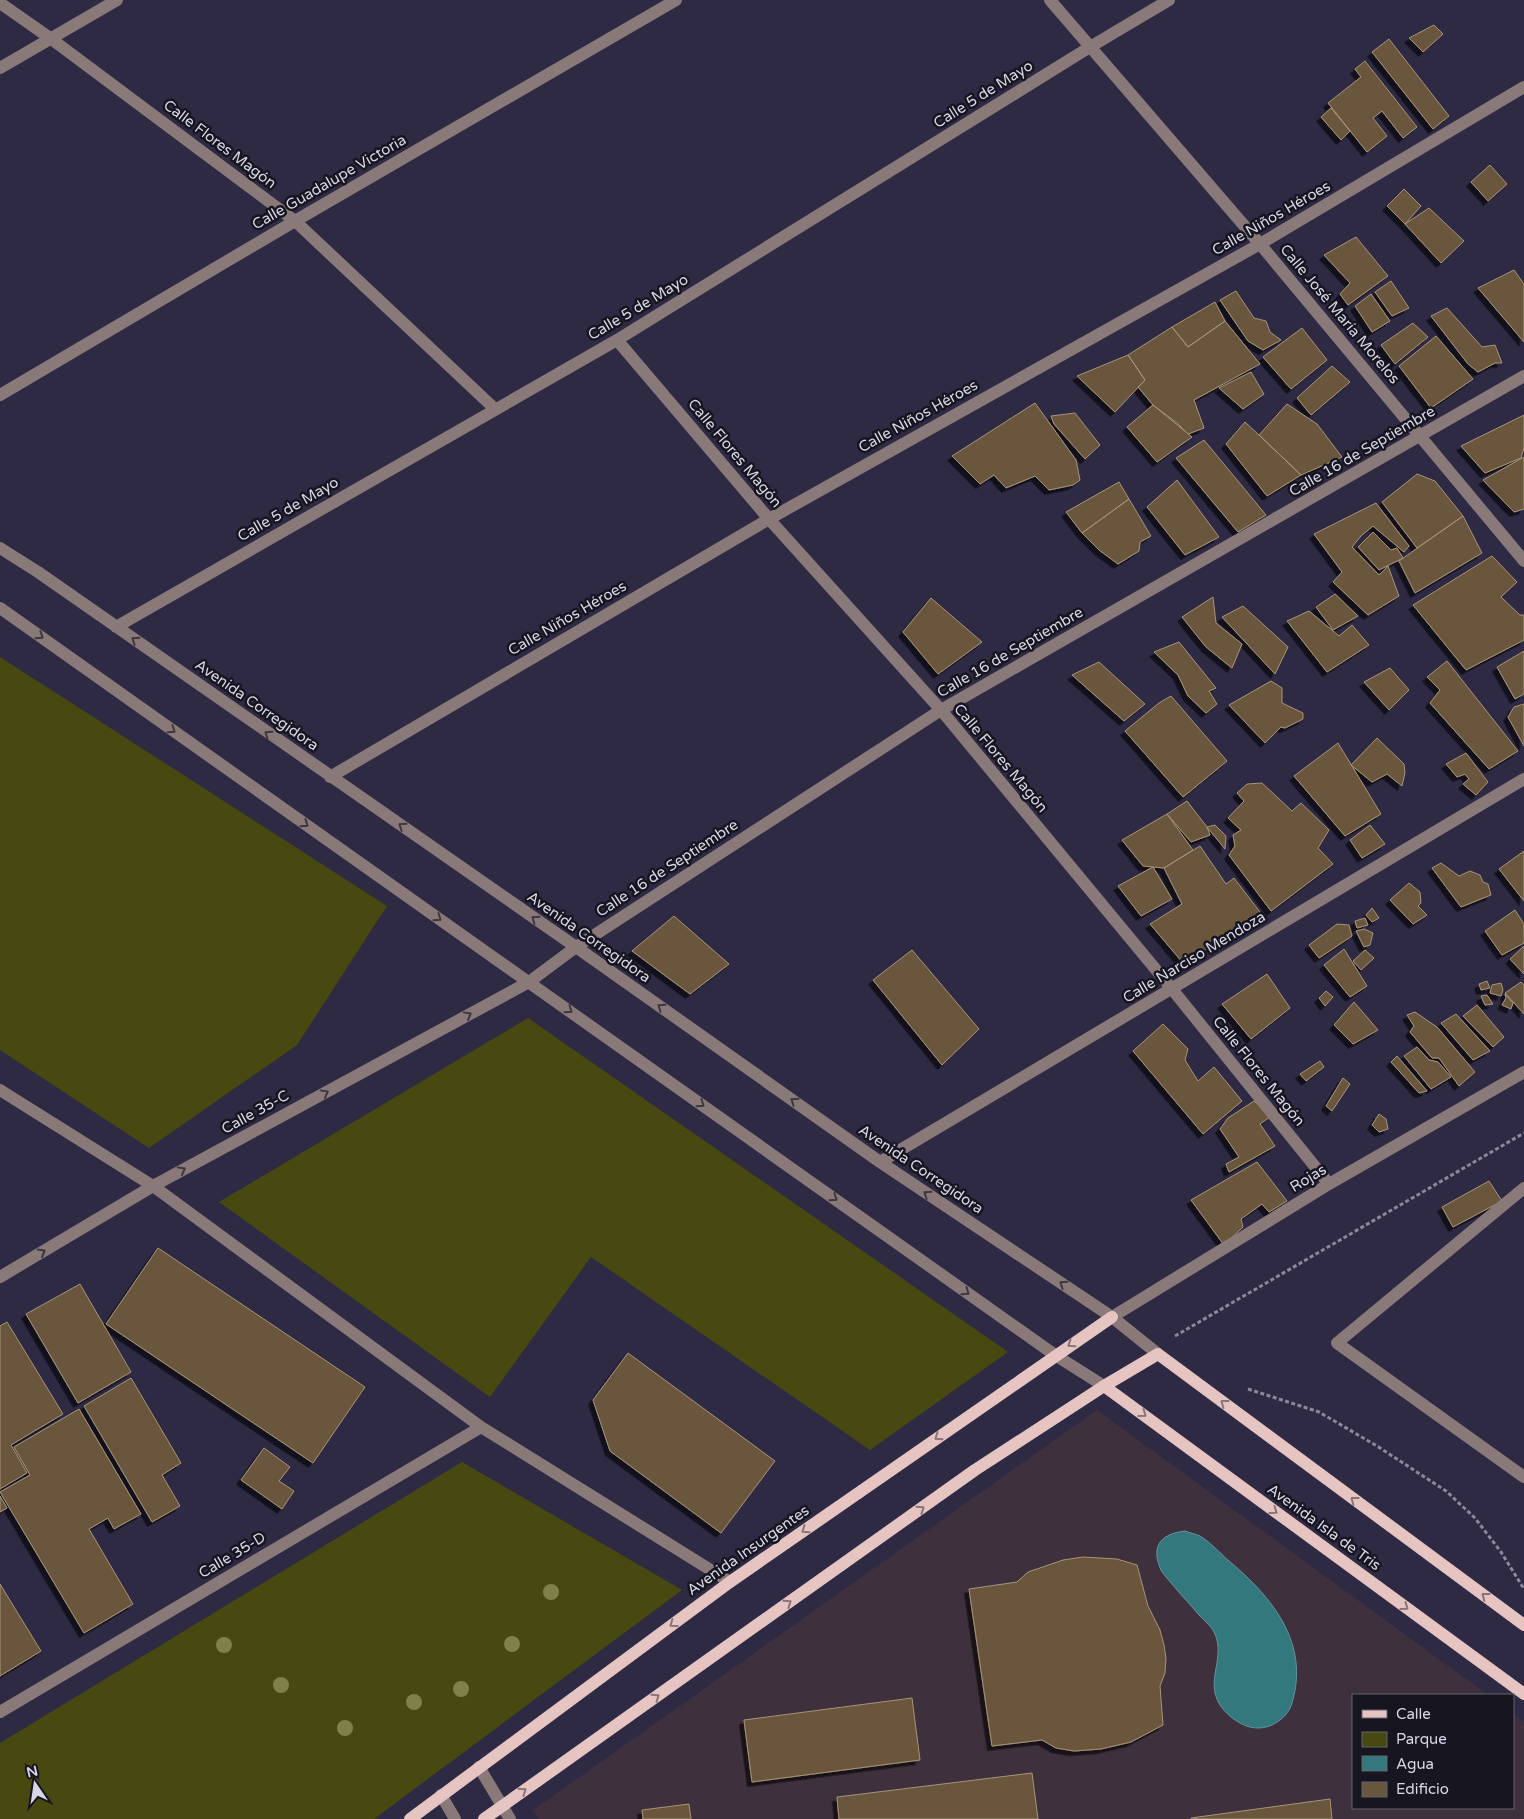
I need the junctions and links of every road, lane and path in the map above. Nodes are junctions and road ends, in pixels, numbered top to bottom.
1 (118, 0) edge
2 (676, 0) edge
3 (1050, 0) edge
4 (1169, 0) edge
5 (0, 3) edge
6 (50, 38) junction
7 (1090, 47) junction
8 (0, 68) edge
9 (1524, 87) edge
10 (295, 221) junction
11 (1260, 244) junction
12 (618, 340) junction
13 (1524, 376) edge
14 (0, 395) edge
15 (495, 409) junction
16 (1420, 436) junction
17 (769, 519) junction
18 (0, 548) edge
19 (1524, 561) edge
20 (0, 608) edge
21 (116, 627) junction
22 (941, 710) junction
23 (330, 777) junction
24 (1524, 779) edge
25 (576, 947) junction
26 (529, 982) junction
27 (1172, 989) junction
28 (1524, 1072) edge
29 (0, 1090) edge
30 (1524, 1133) edge
31 (880, 1162) junction
32 (1329, 1184) junction
33 (153, 1186) junction
34 (1524, 1188) edge
35 (0, 1277) edge
36 (1112, 1316) junction
37 (1182, 1342) dead end
38 (1158, 1354) junction
39 (1055, 1355) junction
40 (1104, 1386) junction
41 (1242, 1387) dead end
42 (481, 1427) junction
43 (1524, 1477) edge
44 (730, 1582) junction
45 (1524, 1589) edge
46 (1524, 1625) edge
47 (1524, 1694) edge
48 (0, 1712) edge
49 (479, 1768) junction
50 (441, 1795) junction
51 (502, 1806) junction
52 (410, 1819) edge
53 (455, 1819) edge
54 (484, 1819) edge
55 (510, 1819) edge

1 - 6 street
2 - 10 street, Calle Guadalupe Victoria
3 - 7 street, Calle José María Morelos
4 - 7 street, Calle 5 de Mayo
5 - 6 street, Calle Flores Magón
6 - 8 street
6 - 10 street, Calle Flores Magón
7 - 11 street, Calle José María Morelos
7 - 12 street, Calle 5 de Mayo
9 - 11 street, Calle Niños Héroes
10 - 14 street, Calle Guadalupe Victoria
10 - 15 street, Calle Flores Magón
11 - 16 street, Calle José María Morelos
11 - 17 street, Calle Niños Héroes
12 - 15 street, Calle 5 de Mayo
12 - 17 street, Calle Flores Magón
13 - 16 street, Calle 16 de Septiembre
15 - 21 street, Calle 5 de Mayo
16 - 19 street, Calle José María Morelos
16 - 22 street, Calle 16 de Septiembre
17 - 22 street, Calle Flores Magón
17 - 23 street, Calle Niños Héroes
18 - 21 street, Avenida Corregidora
20 -> 26 street
23 -> 21 street, Avenida Corregidora
22 - 25 street, Calle 16 de Septiembre
22 - 27 street, Calle Flores Magón
25 -> 23 street, Avenida Corregidora
24 - 27 street, Calle Narciso Mendoza
25 - 26 street, Calle 16 de Septiembre
31 -> 25 street, Avenida Corregidora
33 -> 26 street, Calle 35-C
26 -> 39 street
27 - 31 street, Calle Narciso Mendoza
27 - 32 street, Calle Flores Magón
28 - 32 street, Rojas
29 - 33 street
30 - 37 path
36 -> 31 street, Avenida Corregidora
32 - 36 street, Rojas
35 -> 33 street, Calle 35-C
33 - 42 street
34 - 43 street
36 - 38 street, Avenida Corregidora
36 -> 39 main road, Avenida Insurgentes
38 - 40 main road
46 -> 38 main road
39 - 40 street
39 -> 44 main road, Avenida Insurgentes
40 -> 47 main road, Avenida Isla de Tris
51 -> 40 main road
41 - 45 path
42 - 44 street
42 - 48 street, Calle 35-D
44 -> 49 main road, Avenida Insurgentes
49 - 50 main road, Avenida Insurgentes
49 - 51 street
50 - 52 main road, Avenida Insurgentes
50 - 53 street
51 - 54 main road
51 - 55 street

